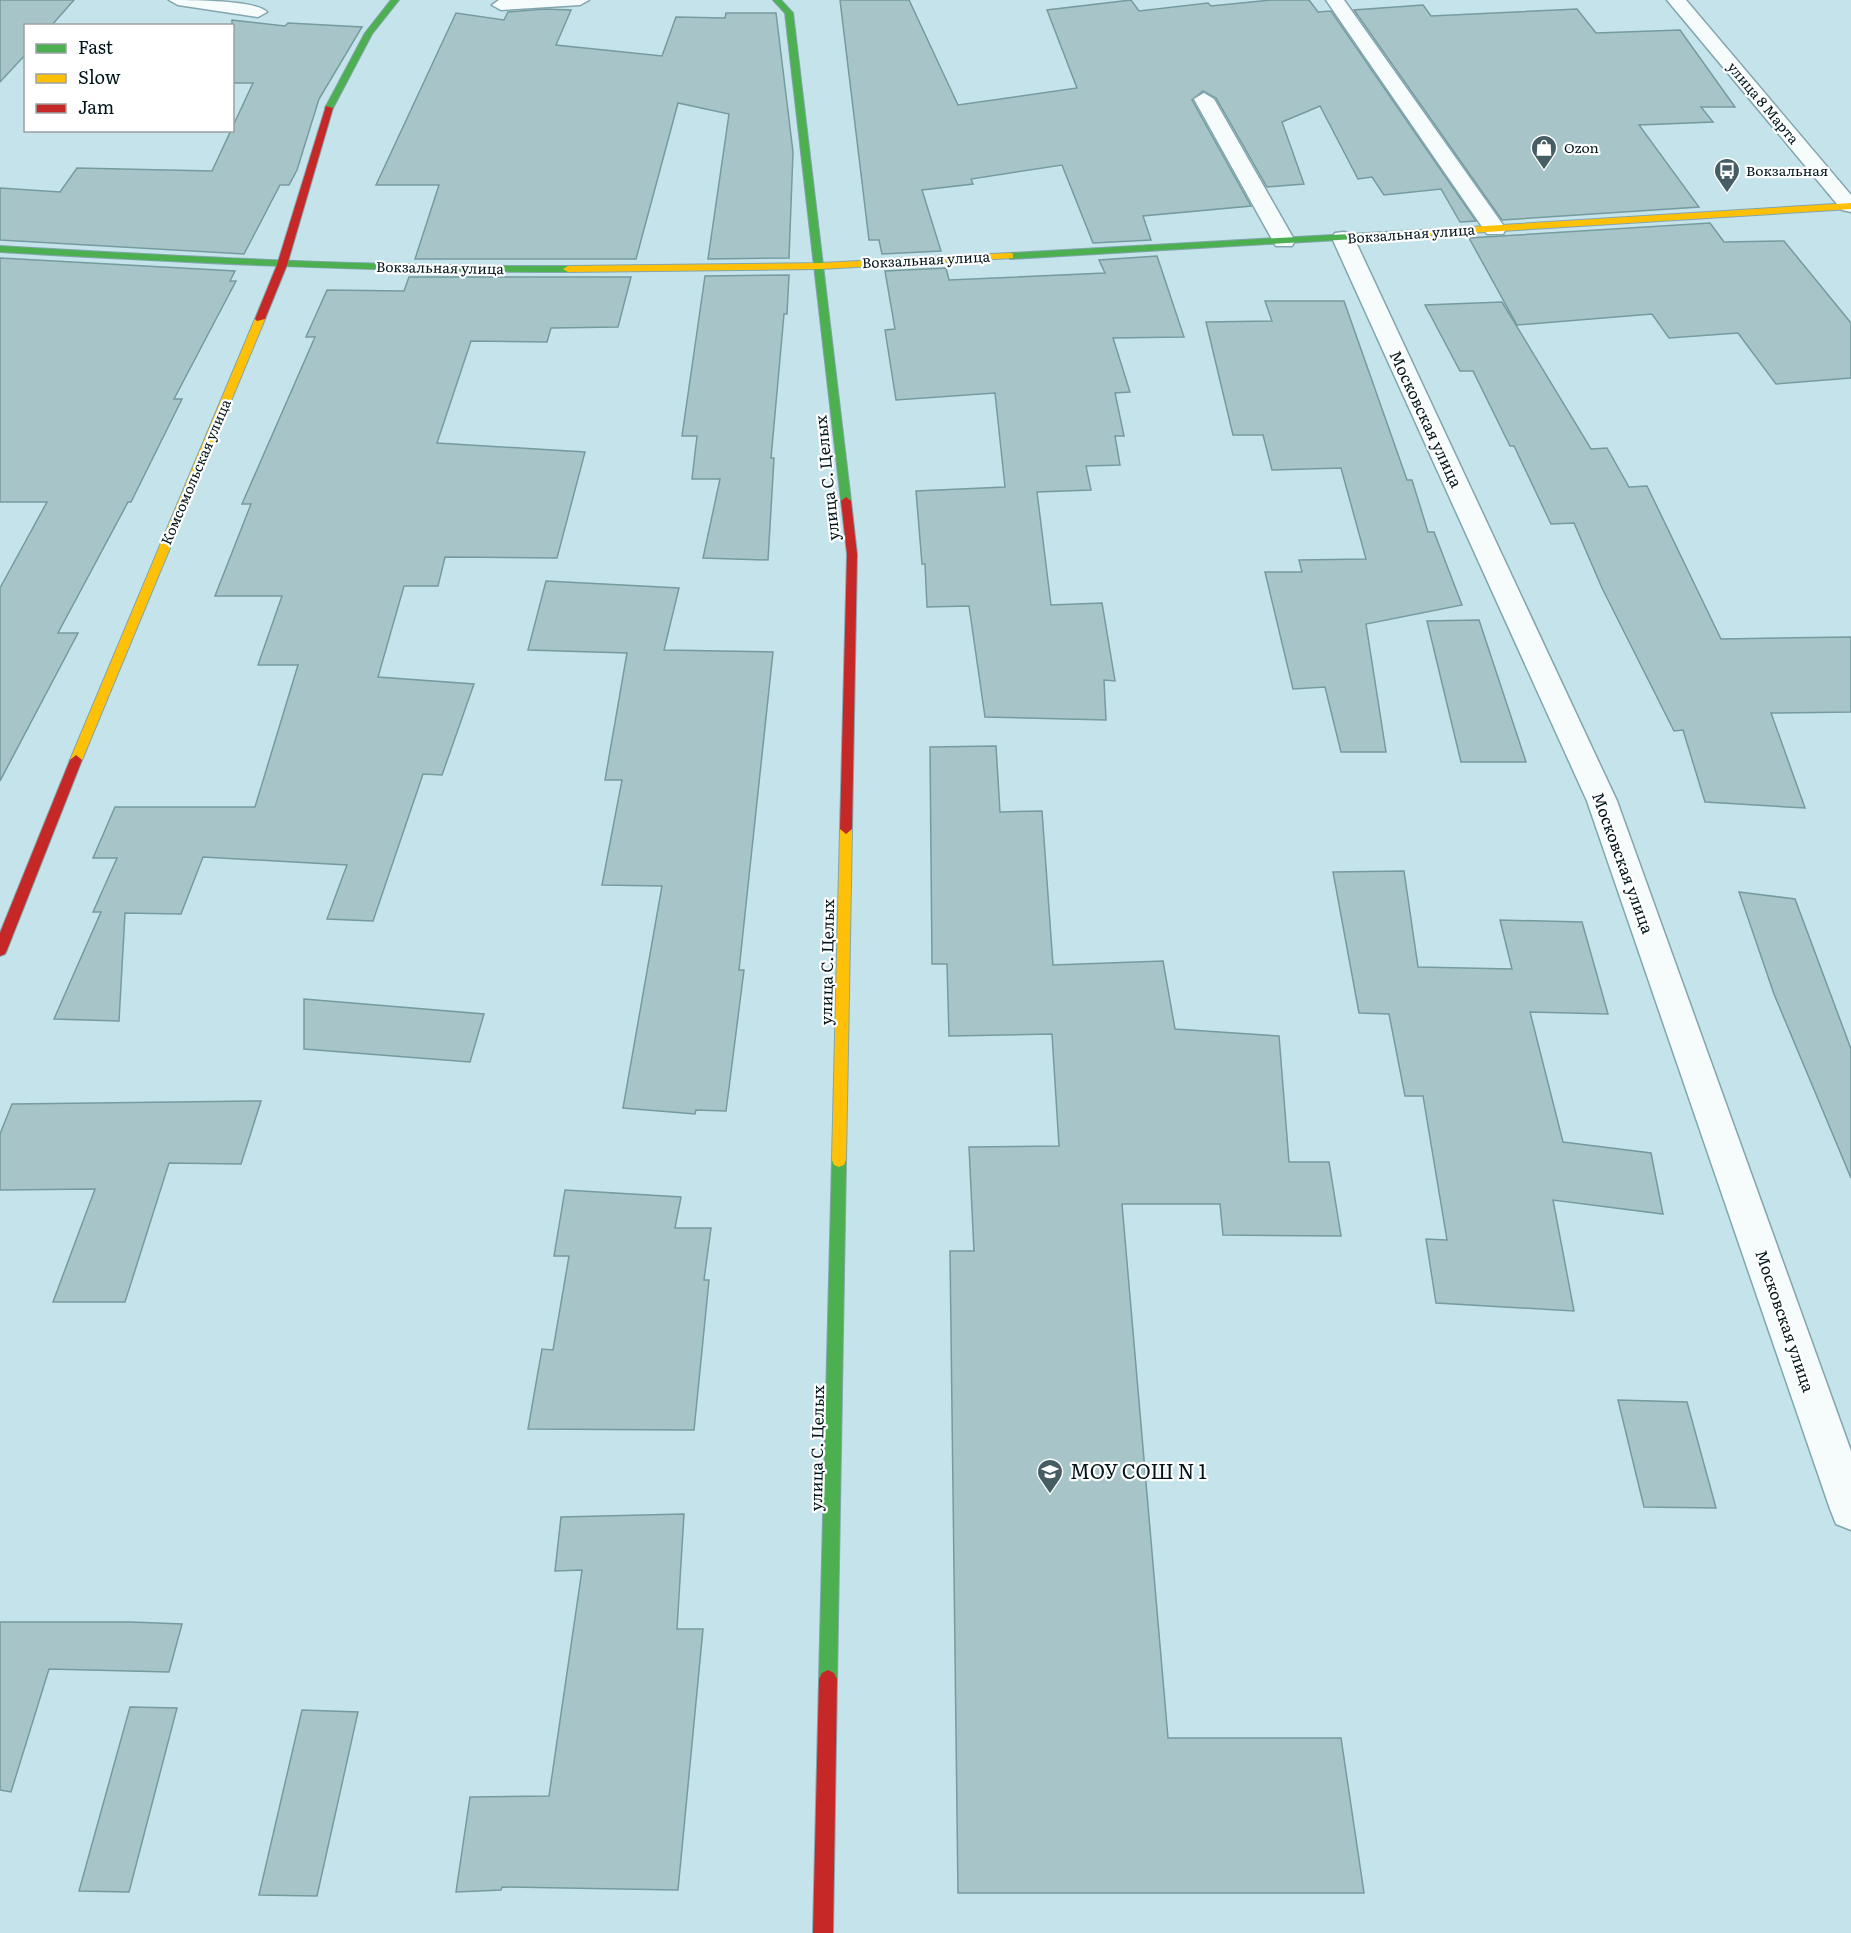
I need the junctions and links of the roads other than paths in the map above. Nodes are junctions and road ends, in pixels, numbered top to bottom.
1 (178, 0) edge
2 (395, 0) edge
3 (580, 0) edge
4 (777, 0) edge
5 (1335, 0) edge
6 (1676, 0) edge
7 (501, 5) dead end
8 (258, 12) dead end
9 (1204, 99) dead end
10 (1850, 206) edge
11 (1495, 228) junction
12 (1343, 238) junction
13 (1284, 241) junction
14 (0, 249) edge
15 (282, 265) junction
16 (821, 266) junction
17 (0, 950) edge
18 (1851, 1509) edge
19 (823, 1933) edge

1 - 8 street
2 - 15 main road, Комсомольская улица
3 - 7 street
4 - 16 main road, улица С. Целых
5 - 11 street
6 - 10 street, улица 8 Марта
9 - 13 street
10 - 11 main road, Вокзальная улица
11 - 12 main road, Вокзальная улица
12 - 13 main road, Вокзальная улица
12 - 18 street, Московская улица
13 - 16 main road, Вокзальная улица
14 - 15 main road, Вокзальная улица
15 - 16 main road, Вокзальная улица
15 - 17 main road, Комсомольская улица
16 - 19 main road, улица С. Целых

